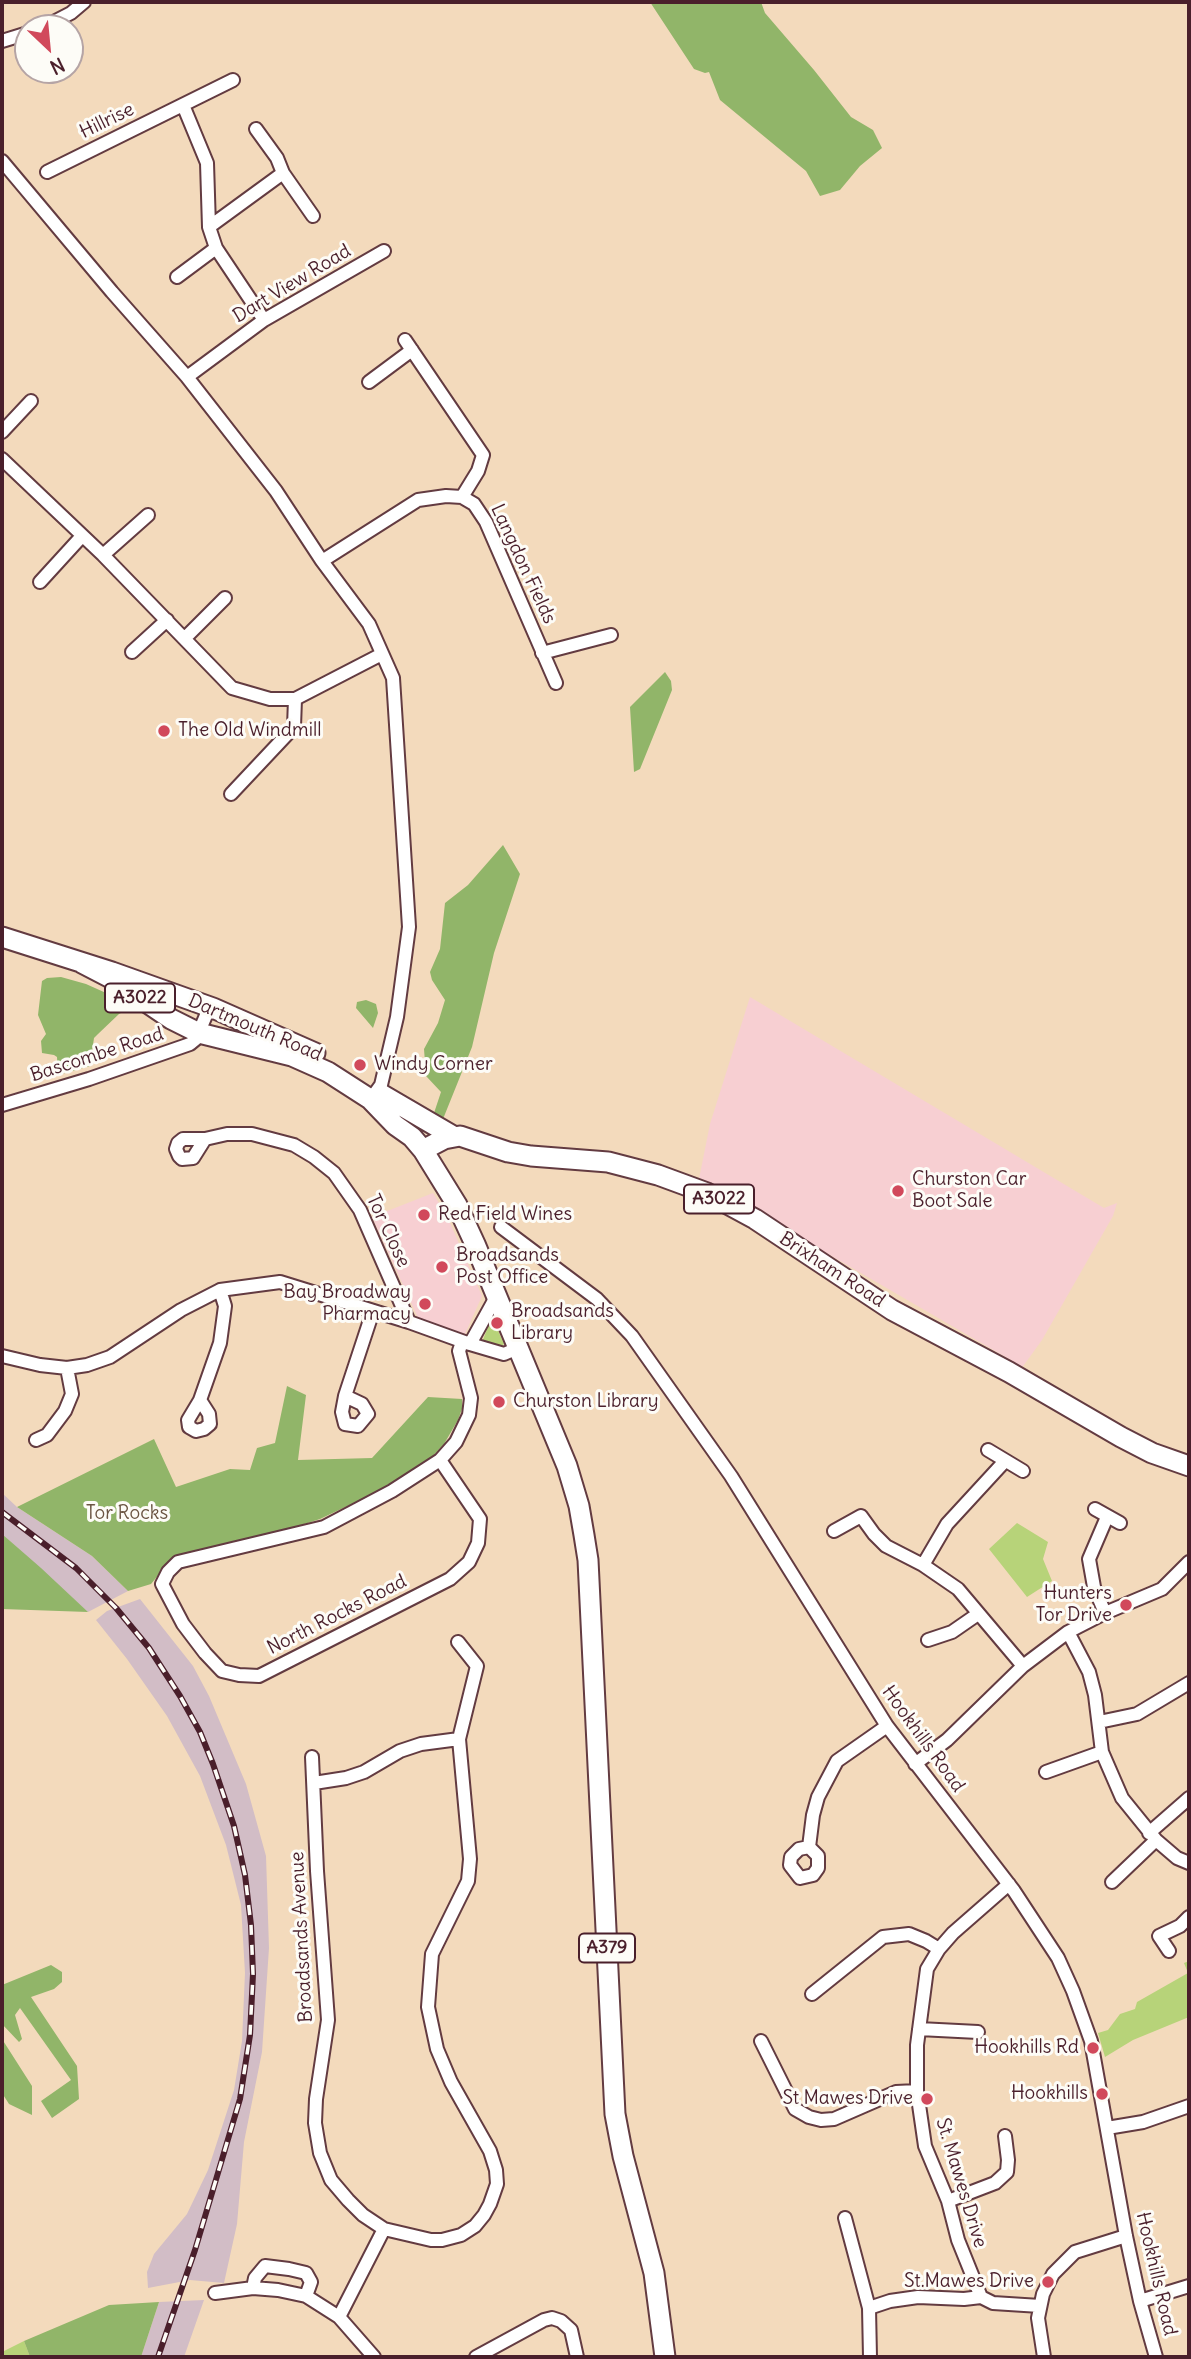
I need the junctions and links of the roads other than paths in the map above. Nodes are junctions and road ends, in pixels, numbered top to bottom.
1 (84, 2) edge
2 (69, 14) edge
3 (233, 80) dead end
4 (183, 105) junction
5 (256, 129) dead end
6 (2, 161) edge
7 (47, 172) dead end
8 (283, 173) junction
9 (313, 216) dead end
10 (209, 227) junction
11 (216, 248) junction
12 (384, 251) dead end
13 (177, 277) dead end
14 (264, 320) junction
15 (187, 377) junction
16 (369, 382) dead end
17 (31, 401) dead end
18 (2, 432) edge
19 (2, 459) edge
20 (462, 497) junction
21 (148, 514) dead end
22 (82, 536) junction
23 (103, 555) junction
24 (322, 561) junction
25 (40, 582) dead end
26 (225, 598) dead end
27 (167, 620) junction
28 (611, 635) dead end
29 (185, 638) junction
30 (132, 652) dead end
31 (542, 653) junction
32 (382, 654) junction
33 (556, 683) dead end
34 (295, 699) junction
35 (231, 794) dead end
36 (2, 937) edge
37 (82, 963) junction
38 (213, 1008) junction
39 (199, 1033) junction
40 (376, 1095) junction
41 (2, 1105) edge
42 (453, 1136) junction
43 (205, 1139) dead end
44 (418, 1143) junction
45 (502, 1227) dead end
46 (220, 1290) junction
47 (496, 1297) junction
48 (373, 1311) junction
49 (409, 1322) junction
50 (466, 1343) junction
51 (518, 1348) junction
52 (2, 1356) edge
53 (66, 1368) junction
54 (345, 1396) dead end
55 (200, 1400) dead end
56 (36, 1440) dead end
57 (988, 1450) dead end
58 (440, 1460) junction
59 (1005, 1461) junction
60 (1189, 1466) edge
61 (1023, 1471) dead end
62 (1095, 1509) dead end
63 (1107, 1517) junction
64 (1120, 1523) dead end
65 (834, 1531) dead end
66 (1189, 1562) edge
67 (923, 1565) junction
68 (1104, 1613) junction
69 (978, 1614) junction
70 (1068, 1632) junction
71 (929, 1640) dead end
72 (458, 1642) dead end
73 (1023, 1667) junction
74 (1187, 1690) edge
75 (1099, 1722) junction
76 (887, 1726) junction
77 (459, 1739) junction
78 (1102, 1752) junction
79 (312, 1757) dead end
80 (915, 1764) junction
81 (1046, 1772) dead end
82 (314, 1783) junction
83 (1189, 1798) edge
84 (1152, 1837) junction
85 (809, 1847) dead end
86 (1189, 1863) edge
87 (1112, 1882) dead end
88 (1009, 1884) junction
89 (1189, 1917) edge
90 (939, 1949) junction
91 (1169, 1951) dead end
92 (813, 1994) dead end
93 (919, 2029) junction
94 (978, 2032) dead end
95 (761, 2041) dead end
96 (917, 2091) junction
97 (1189, 2106) edge
98 (1107, 2128) junction
99 (1005, 2136) dead end
100 (948, 2201) junction
101 (845, 2218) dead end
102 (384, 2229) junction
103 (1126, 2236) junction
104 (1189, 2286) edge
105 (253, 2288) junction
106 (215, 2293) dead end
107 (306, 2296) junction
108 (981, 2297) junction
109 (1140, 2301) junction
110 (1040, 2306) junction
111 (869, 2308) junction
112 (339, 2317) junction
113 (374, 2357) edge
114 (476, 2357) edge
115 (577, 2357) edge
116 (665, 2357) edge
117 (870, 2357) edge
118 (1044, 2357) edge
119 (1156, 2357) edge

1 - 2 street
3 - 4 street, Hillrise
4 - 7 street, Hillrise
4 - 10 street
5 - 8 street
6 - 15 street
8 - 9 street
8 - 10 street
10 - 11 street
11 - 13 street
11 - 14 street
12 - 14 street, Dart View Road
14 - 15 street, Dart View Road
15 - 24 street
16 - 20 street, Langdon Fields
17 - 18 street
19 - 22 street
20 - 24 street, Langdon Fields
20 - 31 street, Langdon Fields
21 - 23 street
22 - 23 street
22 - 25 street
23 - 27 street
24 - 32 street
26 - 29 street
27 - 29 street
27 - 30 street
28 - 31 street, Langdon Fields
29 - 34 street
31 - 33 street, Langdon Fields
32 - 34 street
32 - 40 street
34 - 35 street
36 - 37 main road, Dartmouth Road / A3022
37 - 38 main road, Dartmouth Road / A3022
37 - 39 main road, Dartmouth Road / A3022
38 - 39 street
38 - 40 main road, Dartmouth Road / A3022
39 - 40 main road, Dartmouth Road / A3022
39 - 41 street, Bascombe Road
40 - 42 main road, Brixham Road / A3022
40 - 44 main road
42 - 44 main road
42 - 60 main road, Brixham Road / A3022
43 - 49 street, Tor Close
44 - 47 main road, A379
45 - 76 street, Hookhills Road
46 - 48 street
46 - 53 street
46 - 55 street
47 - 50 street
47 - 51 main road, A379
48 - 49 street
48 - 54 street
49 - 50 street
50 - 51 street
50 - 58 street, North Rocks Road
51 - 116 main road, A379
52 - 53 street
53 - 56 street
57 - 59 street
58 - 58 street, North Rocks Road
59 - 61 street
59 - 67 street
62 - 63 street
63 - 64 street
63 - 68 street
65 - 67 street
66 - 68 street
67 - 69 street
68 - 70 street
69 - 71 street
69 - 73 street
70 - 73 street
70 - 75 street
72 - 77 street, Broadsands Avenue
73 - 80 street
74 - 75 street
75 - 78 street
76 - 80 street, Hookhills Road
76 - 85 street
77 - 82 street
77 - 102 street, Broadsands Avenue
78 - 81 street
78 - 84 street
79 - 82 street, Broadsands Avenue
80 - 88 street, Hookhills Road
82 - 102 street, Broadsands Avenue
83 - 84 street
84 - 86 street
84 - 87 street
88 - 90 street, St. Mawes Drive
88 - 98 street, Hookhills Road
89 - 91 street
90 - 92 street
90 - 93 street, St. Mawes Drive
93 - 94 street
93 - 96 street, St. Mawes Drive
95 - 96 street
96 - 100 street, St. Mawes Drive
97 - 98 street
98 - 103 street, Hookhills Road
99 - 100 street
100 - 108 street, St. Mawes Drive
101 - 111 street
102 - 112 street
103 - 109 street, Hookhills Road
103 - 110 street
104 - 109 street
105 - 106 street
105 - 107 street
105 - 107 street
107 - 112 street
108 - 110 street
108 - 111 street
109 - 119 street, Hookhills Road
110 - 118 street
111 - 117 street
112 - 113 street
114 - 115 street

